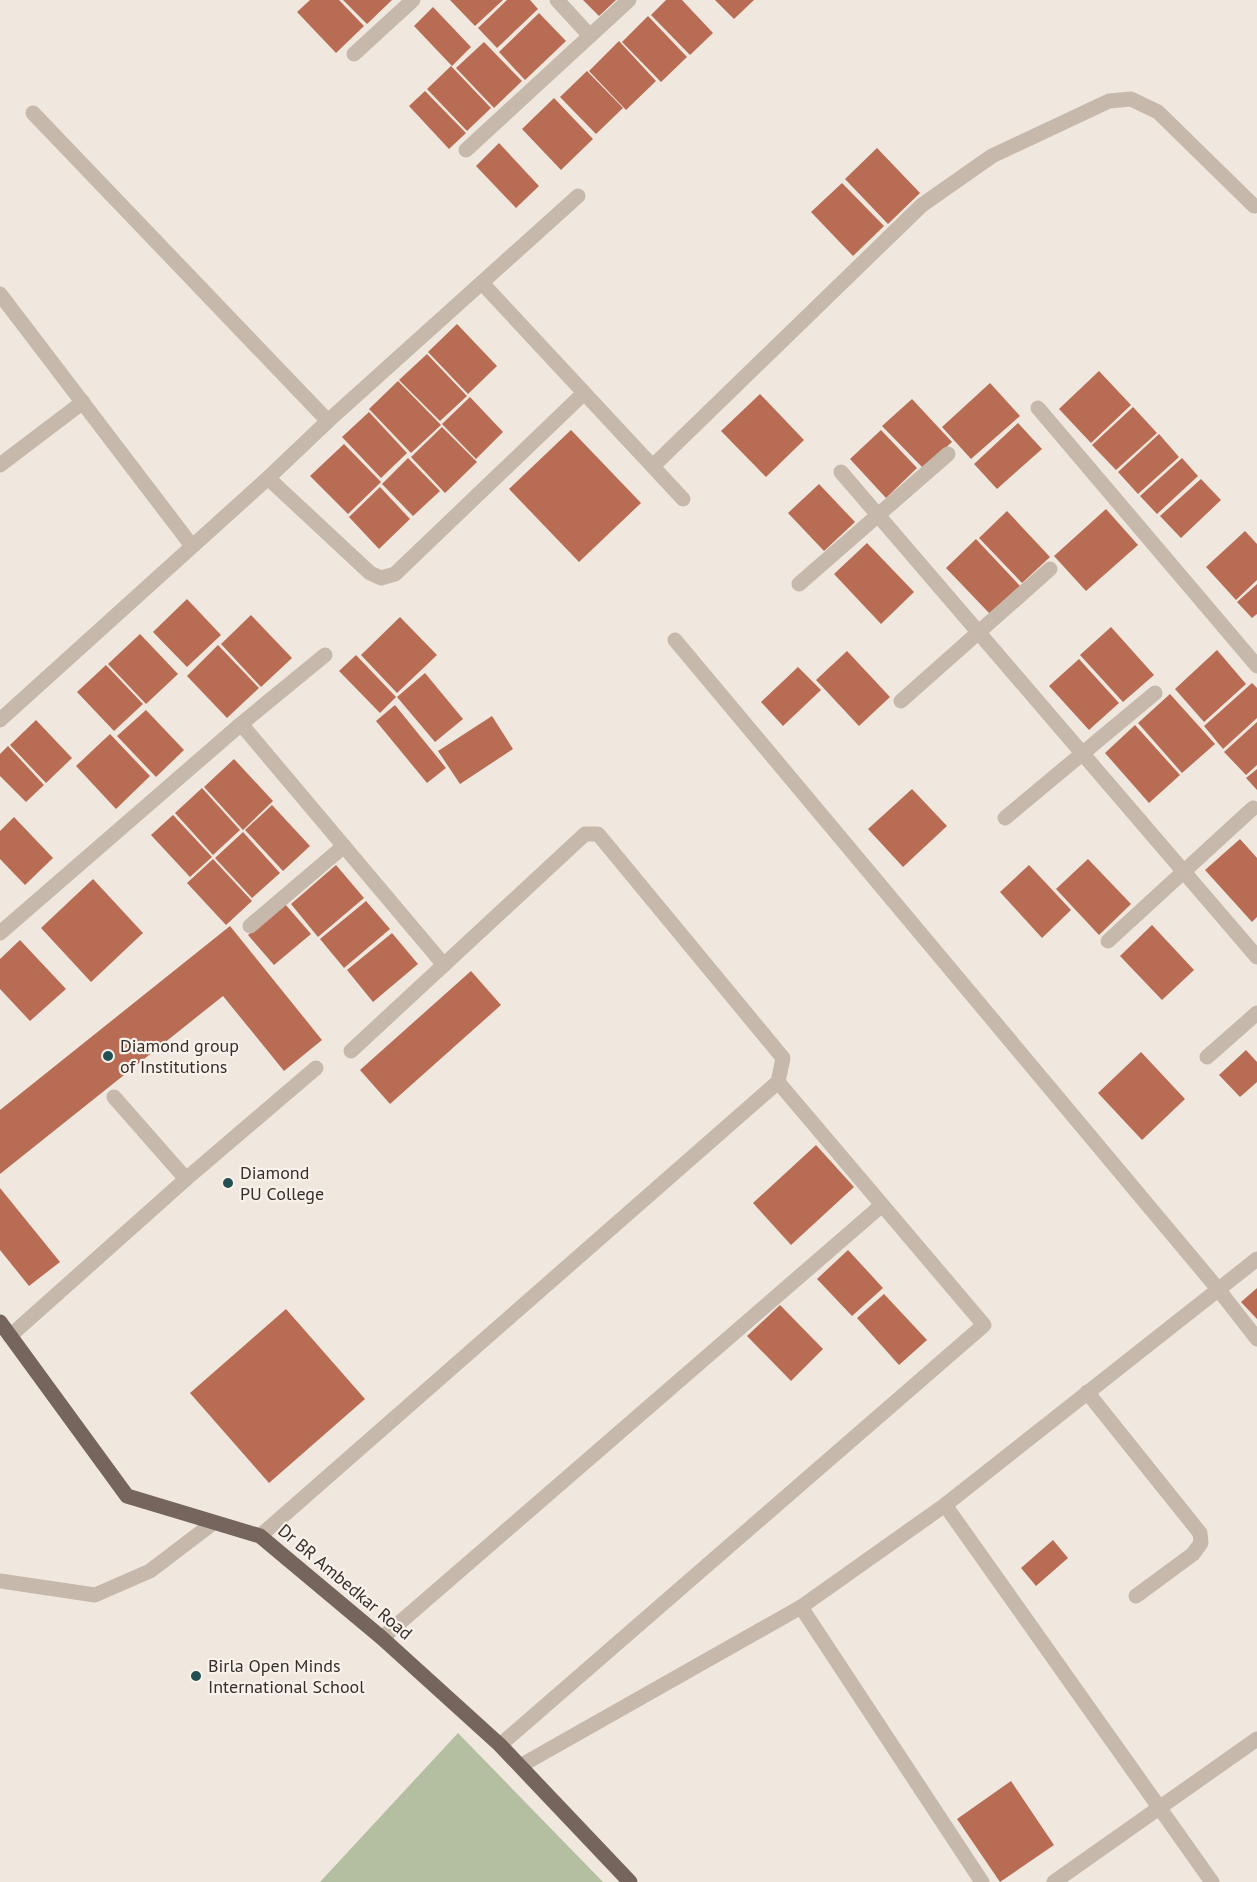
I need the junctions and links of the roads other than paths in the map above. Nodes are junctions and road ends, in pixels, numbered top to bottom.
1 (413, 0) edge
2 (557, 0) edge
3 (629, 0) edge
4 (590, 36) junction
5 (354, 54) dead end
6 (33, 113) dead end
7 (466, 150) dead end
8 (578, 196) dead end
9 (1254, 206) dead end
10 (482, 284) junction
11 (0, 294) edge
12 (584, 393) junction
13 (83, 402) junction
14 (1038, 408) dead end
15 (328, 421) junction
16 (948, 454) dead end
17 (0, 465) edge
18 (653, 466) junction
19 (841, 472) dead end
20 (268, 478) junction
21 (683, 499) dead end
22 (878, 515) junction
23 (192, 546) junction
24 (1050, 569) dead end
25 (799, 585) dead end
26 (978, 632) junction
27 (675, 640) dead end
28 (325, 655) dead end
29 (1257, 666) edge
30 (1155, 693) dead end
31 (902, 701) dead end
32 (0, 720) edge
33 (241, 724) junction
34 (1082, 753) junction
35 (1253, 808) dead end
36 (1005, 818) dead end
37 (344, 846) junction
38 (1183, 871) junction
39 (250, 926) dead end
40 (0, 933) edge
41 (1108, 941) dead end
42 (1257, 957) edge
43 (444, 965) junction
44 (1257, 1013) edge
45 (351, 1051) dead end
46 (1207, 1057) dead end
47 (316, 1068) dead end
48 (778, 1082) junction
49 (114, 1097) dead end
50 (186, 1179) junction
51 (882, 1205) junction
52 (1257, 1259) edge
53 (1218, 1289) junction
54 (0, 1322) edge
55 (10, 1336) junction
56 (1257, 1339) edge
57 (1087, 1392) junction
58 (945, 1505) junction
59 (213, 1523) junction
60 (260, 1536) junction
61 (0, 1581) edge
62 (1136, 1596) dead end
63 (801, 1607) junction
64 (382, 1638) junction
65 (1257, 1739) edge
66 (500, 1745) junction
67 (520, 1766) junction
68 (1159, 1808) junction
69 (630, 1882) edge
70 (982, 1882) edge
71 (1054, 1882) edge
72 (1212, 1882) edge

1 - 5 street
2 - 4 street
3 - 4 street
4 - 7 street
6 - 15 street
8 - 10 street
9 - 18 street
10 - 12 street
10 - 15 street
11 - 13 street
12 - 18 street
12 - 20 street
13 - 17 street
13 - 23 street
14 - 29 street
15 - 20 street
16 - 22 street
18 - 21 street
19 - 22 street
20 - 23 street
22 - 25 street
22 - 26 street
23 - 32 street
24 - 26 street
26 - 31 street
26 - 34 street
27 - 53 street
28 - 33 street
30 - 34 street
33 - 37 street
33 - 40 street
34 - 36 street
34 - 38 street
35 - 38 street
37 - 39 street
37 - 43 street
38 - 41 street
38 - 42 street
43 - 45 street
43 - 48 street
44 - 46 street
47 - 50 street
48 - 51 street
48 - 60 street
49 - 50 street
50 - 55 street
51 - 64 street
51 - 66 street
52 - 53 street
53 - 56 street
53 - 57 street
54 - 55 main road, Dr BR Ambedkar Road
55 - 59 main road, Dr BR Ambedkar Road
57 - 58 street
57 - 62 street
58 - 63 street
58 - 68 street
59 - 60 main road, Dr BR Ambedkar Road
59 - 61 street
60 - 64 main road, Dr BR Ambedkar Road
63 - 67 street
63 - 70 street
64 - 66 main road, Dr BR Ambedkar Road
65 - 68 street
66 - 67 main road, Dr BR Ambedkar Road
67 - 69 main road, Dr BR Ambedkar Road
68 - 71 street
68 - 72 street

